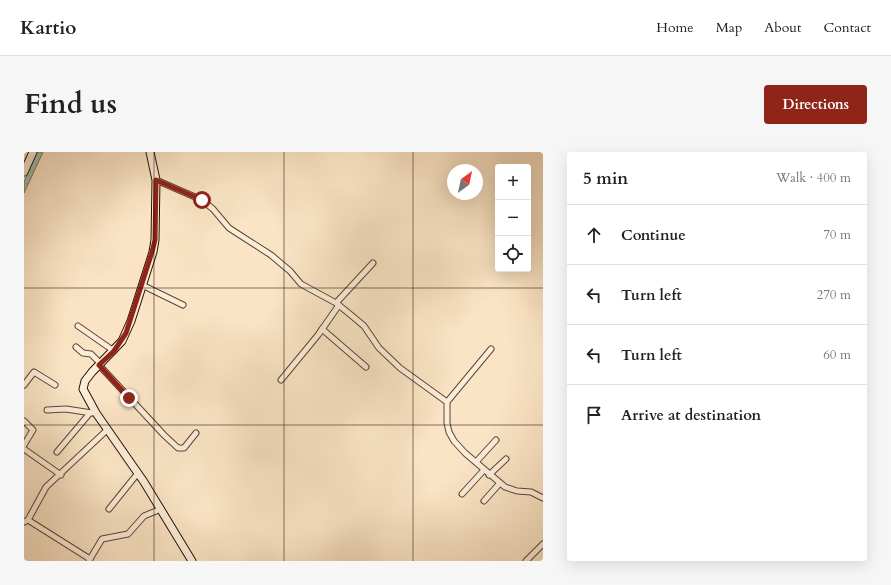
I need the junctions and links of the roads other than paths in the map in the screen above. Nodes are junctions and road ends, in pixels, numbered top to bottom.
1 (32, 152) edge
2 (150, 152) edge
3 (24, 172) edge
4 (156, 180) junction
5 (373, 263) dead end
6 (142, 285) junction
7 (338, 304) junction
8 (183, 305) dead end
9 (78, 326) dead end
10 (322, 329) junction
11 (76, 347) dead end
12 (491, 349) dead end
13 (114, 351) junction
14 (100, 365) junction
15 (366, 367) dead end
16 (281, 380) dead end
17 (24, 385) edge
18 (55, 385) dead end
19 (447, 402) junction
20 (47, 410) dead end
21 (93, 413) junction
22 (24, 421) edge
23 (108, 430) junction
24 (196, 433) dead end
25 (496, 440) dead end
26 (24, 445) edge
27 (24, 449) edge
28 (58, 452) dead end
29 (506, 459) dead end
30 (476, 462) junction
31 (484, 470) junction
32 (138, 473) junction
33 (489, 474) junction
34 (61, 475) junction
35 (500, 483) junction
36 (462, 494) dead end
37 (543, 498) edge
38 (484, 501) dead end
39 (109, 509) dead end
40 (161, 509) junction
41 (26, 521) edge
42 (543, 544) edge
43 (90, 560) edge
44 (192, 561) edge
45 (526, 561) edge

1 - 3 street
2 - 4 street
4 - 6 street
4 - 7 street
5 - 7 street
6 - 8 street
6 - 13 street
7 - 10 street
7 - 19 street
9 - 13 street
10 - 15 street
10 - 16 street
11 - 14 street
12 - 19 street
13 - 14 street
14 - 21 street
14 - 24 street
17 - 18 street
19 - 30 street
20 - 21 street
21 - 23 street
21 - 28 street
22 - 26 street
23 - 32 street
23 - 34 street
25 - 30 street
27 - 34 street
29 - 33 street
30 - 31 street
31 - 33 street
31 - 36 street
32 - 39 street
32 - 40 street
33 - 35 street
34 - 41 street
35 - 37 street
35 - 38 street
40 - 43 street
40 - 44 street
41 - 43 street
42 - 45 street

